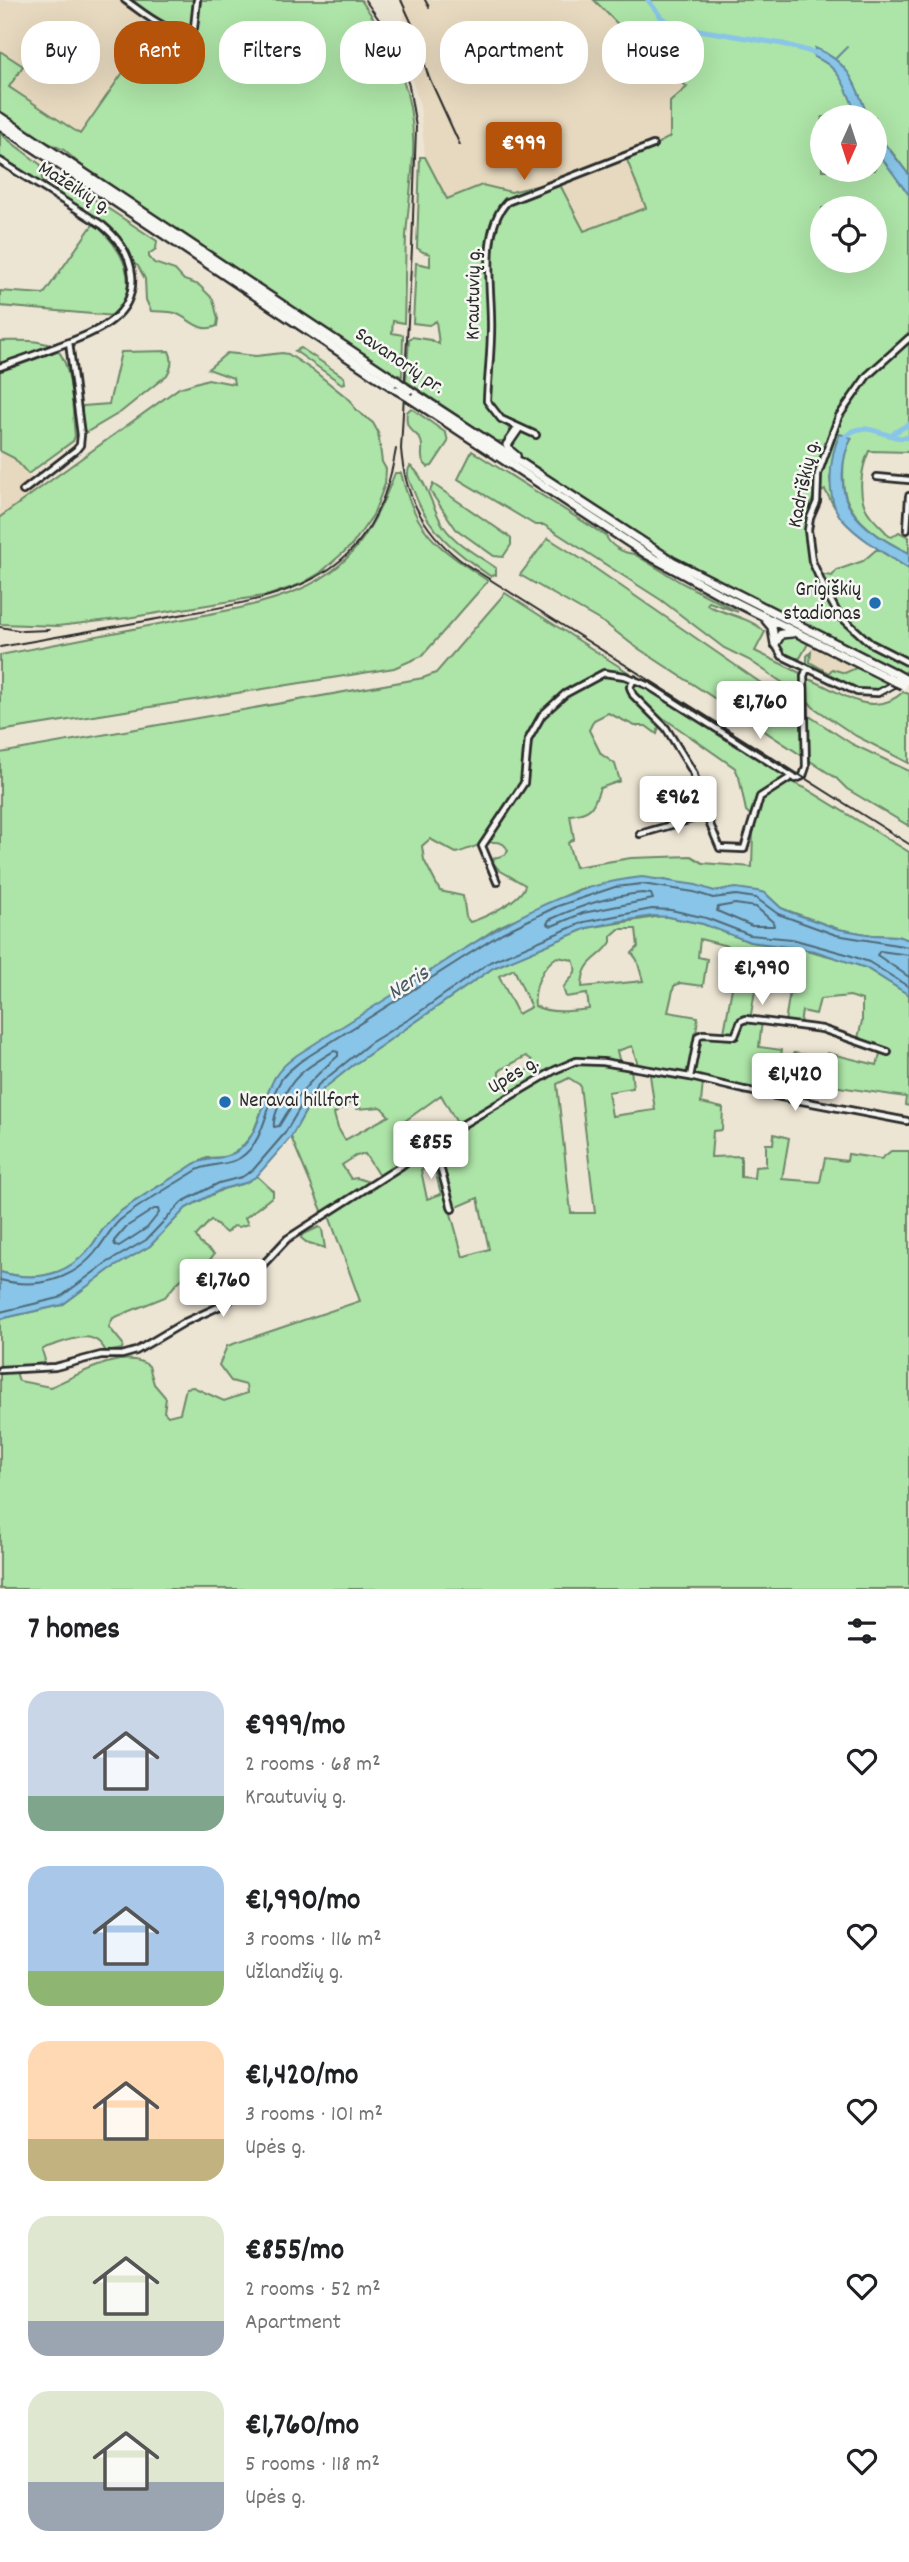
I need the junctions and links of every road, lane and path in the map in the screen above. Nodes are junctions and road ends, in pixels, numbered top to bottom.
1 (125, 0) edge
2 (197, 0) edge
3 (0, 117) edge
4 (0, 125) edge
5 (653, 145) dead end
6 (0, 161) edge
7 (909, 338) edge
8 (69, 342) junction
9 (0, 368) edge
10 (398, 386) junction
11 (409, 394) junction
12 (516, 428) junction
13 (536, 435) dead end
14 (877, 477) dead end
15 (909, 480) edge
16 (23, 491) dead end
17 (909, 496) edge
18 (907, 530) dead end
19 (637, 541) junction
20 (761, 615) junction
21 (802, 635) junction
22 (775, 644) junction
23 (909, 663) edge
24 (807, 668) junction
25 (894, 677) junction
26 (634, 679) junction
27 (907, 681) edge
28 (791, 777) junction
29 (706, 815) junction
30 (640, 834) dead end
31 (497, 882) dead end
32 (888, 1052) dead end
33 (690, 1077) junction
34 (907, 1121) dead end
35 (433, 1142) junction
36 (452, 1209) dead end
37 (0, 1370) edge

1 - 2 street
3 - 10 highway, Savanorių pr.
4 - 10 highway, Savanorių pr.
5 - 12 street, Krautuvių g.
6 - 8 street, Mažeikių g.
7 - 23 street, Kadriškių g.
8 - 9 street
8 - 16 street
10 - 11 highway, Savanorių pr., bridge
11 - 12 highway
11 - 19 highway, Savanorių pr.
11 - 20 highway, Savanorių pr.
12 - 13 street, Krautuvių g.
12 - 19 highway
14 - 15 street
17 - 18 street
19 - 25 highway, Savanorių pr.
20 - 21 highway, Savanorių pr.
20 - 22 highway
21 - 22 highway
21 - 25 highway, Savanorių pr.
22 - 24 street
24 - 27 street
24 - 28 street
25 - 27 highway, bridge
26 - 28 street
26 - 29 street
26 - 31 street
28 - 29 street
29 - 30 street
32 - 33 street
33 - 34 street, Upės g.
33 - 35 street, Upės g.
35 - 36 street
35 - 37 street, Upės g.

